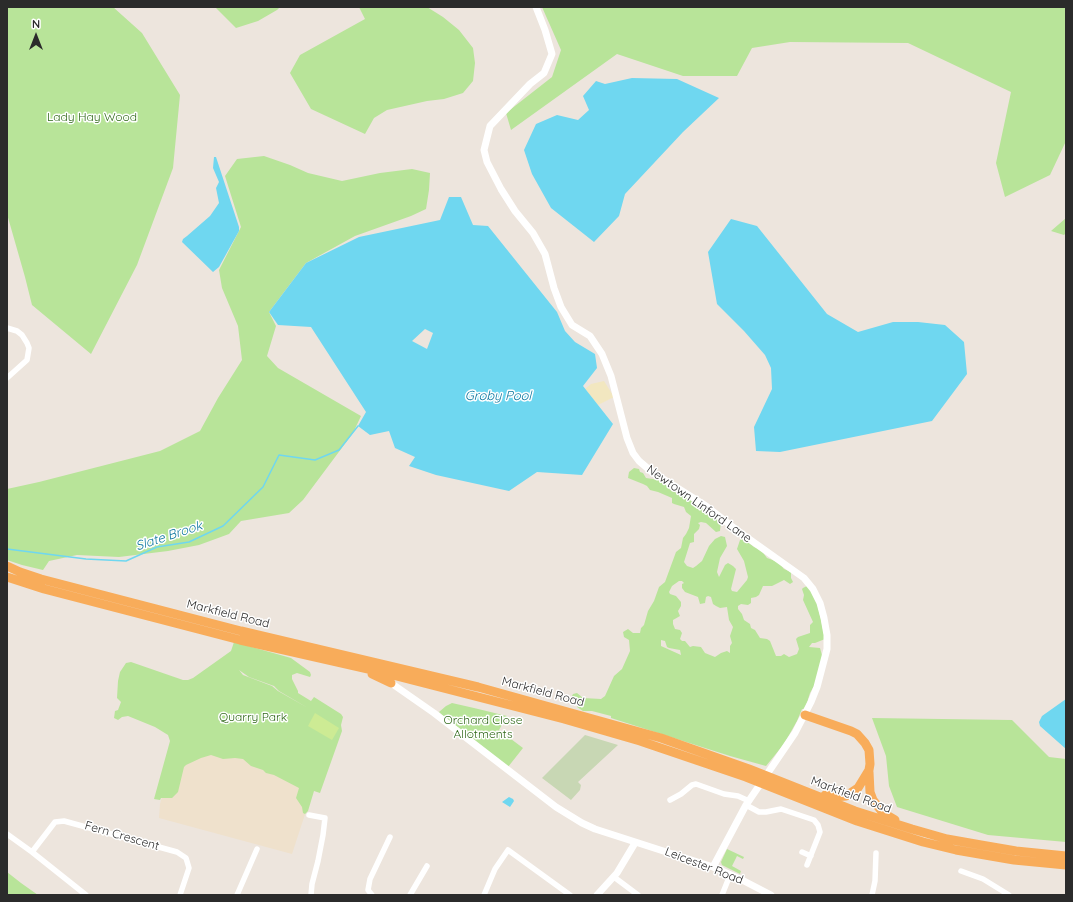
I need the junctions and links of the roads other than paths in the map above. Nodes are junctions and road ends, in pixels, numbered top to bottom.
1 (536, 7) edge
2 (7, 328) edge
3 (7, 378) edge
4 (7, 566) edge
5 (7, 577) edge
6 (344, 663) junction
7 (390, 683) joint
8 (805, 715) junction
9 (869, 770) junction
10 (748, 773) junction
11 (779, 785) junction
12 (671, 792) dead end
13 (812, 794) junction
14 (747, 803) junction
15 (309, 815) dead end
16 (912, 829) junction
17 (7, 834) edge
18 (390, 837) dead end
19 (635, 843) junction
20 (257, 849) dead end
21 (32, 852) junction
22 (802, 852) dead end
23 (876, 853) dead end
24 (811, 856) junction
25 (1066, 856) edge
26 (880, 863) dead end
27 (807, 865) dead end
28 (1066, 865) edge
29 (427, 866) dead end
30 (713, 868) junction
31 (960, 871) dead end
32 (730, 875) junction
33 (614, 877) junction
34 (86, 895) edge
35 (180, 895) edge
36 (237, 895) edge
37 (311, 895) edge
38 (372, 895) edge
39 (410, 895) edge
40 (484, 895) edge
41 (570, 895) edge
42 (597, 895) edge
43 (638, 895) edge
44 (722, 895) edge
45 (771, 895) edge
46 (872, 895) edge
47 (876, 895) edge
48 (1009, 895) edge

1 - 8 street, Newtown Linford Lane
2 - 3 street
4 - 10 highway, Markfield Road
5 - 6 highway, Markfield Road
6 - 7 highway
6 - 10 highway, Markfield Road
7 - 19 street
8 - 9 highway
8 - 14 street, Newtown Linford Lane
9 - 13 highway
9 - 16 highway
10 - 11 highway, Markfield Road
11 - 13 highway, Markfield Road
11 - 28 highway, Markfield Road
12 - 14 street
13 - 16 highway, Markfield Road
14 - 24 street
14 - 30 street, Newtown Linford Lane
15 - 37 street
16 - 25 highway, Markfield Road
17 - 21 street
18 - 38 street
19 - 30 street, Leicester Road
19 - 33 street
20 - 36 street
21 - 34 street
21 - 35 street, Fern Crescent
22 - 24 street
23 - 46 street
24 - 27 street
26 - 47 street
29 - 39 street
30 - 32 street, Leicester Road
31 - 48 street
32 - 44 street
32 - 45 street, Leicester Road
33 - 42 street
33 - 43 street
40 - 41 street

